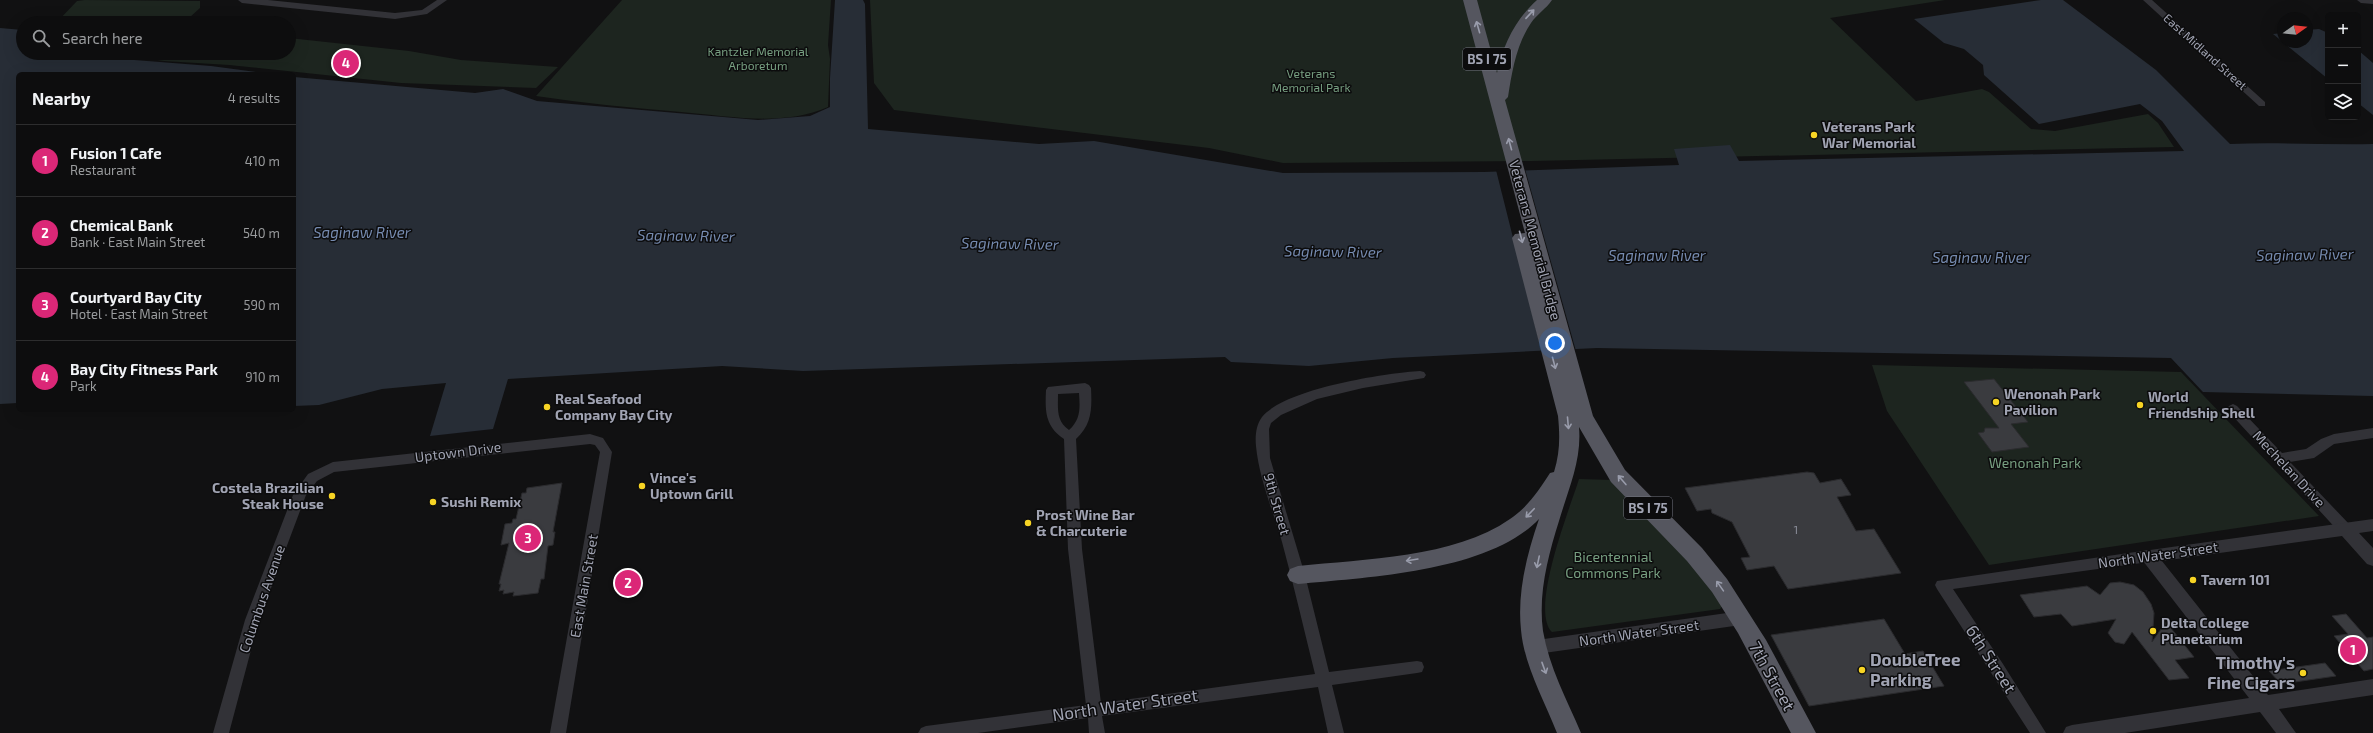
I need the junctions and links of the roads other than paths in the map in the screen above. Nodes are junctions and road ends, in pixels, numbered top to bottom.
1 (242, 0) edge
2 (442, 0) edge
3 (1460, 0) edge
4 (1470, 0) edge
5 (1545, 0) edge
6 (2147, 0) edge
7 (2361, 0) edge
8 (2373, 1) edge
9 (277, 2) edge
10 (2262, 104) dead end
11 (1497, 113) junction
12 (1413, 375) dead end
13 (1567, 385) junction
14 (2233, 409) dead end
15 (2373, 433) edge
16 (1070, 437) dead end
17 (599, 441) joint
18 (2279, 458) junction
19 (1568, 459) junction
20 (317, 472) joint
21 (2373, 525) edge
22 (2345, 529) junction
23 (2149, 556) junction
24 (2373, 559) edge
25 (1298, 575) junction
26 (1942, 586) joint
27 (1741, 618) junction
28 (1534, 639) junction
29 (1416, 667) dead end
30 (1323, 679) junction
31 (2373, 687) edge
32 (2264, 704) junction
33 (1095, 709) junction
34 (221, 733) edge
35 (558, 733) edge
36 (926, 733) edge
37 (1097, 733) edge
38 (1336, 733) edge
39 (1569, 733) edge
40 (1804, 733) edge
41 (2038, 733) edge
42 (2072, 733) edge
43 (2287, 733) edge

1 - 9 street
2 - 9 street
3 - 11 highway, Veterans Memorial Bridge / BS I 75
11 -> 4 highway, Veterans Memorial Bridge / BS I 75
11 -> 5 highway
6 - 10 street, East Midland Street
7 - 8 street
11 - 13 highway, Veterans Memorial Bridge / BS I 75
12 - 25 street, 9th Street
13 -> 19 highway, Veterans Memorial Bridge / BS I 75
27 -> 13 highway, Veterans Memorial Bridge / BS I 75
14 - 18 street, Mechelan Drive
15 - 18 street
16 - 33 street
17 - 20 street, Uptown Drive
17 - 35 street, East Main Street
18 - 22 street, Mechelan Drive
19 -> 25 highway
19 -> 28 highway, Veterans Memorial Bridge / BS I 75
20 - 34 street, Columbus Avenue
21 - 22 street, North Water Street
22 - 23 street, North Water Street
22 - 24 street
23 - 26 street, North Water Street
23 - 32 street
25 - 30 street, 9th Street
26 - 41 street, 6th Street
27 - 28 street, North Water Street
27 - 40 highway, 7th Street / BS I 75
28 -> 39 highway, BS I 75
29 - 30 street, North Water Street
30 - 33 street, North Water Street
30 - 38 street, 9th Street
31 - 32 street
32 - 42 street
32 - 43 street
33 - 36 street, North Water Street
33 - 37 street

